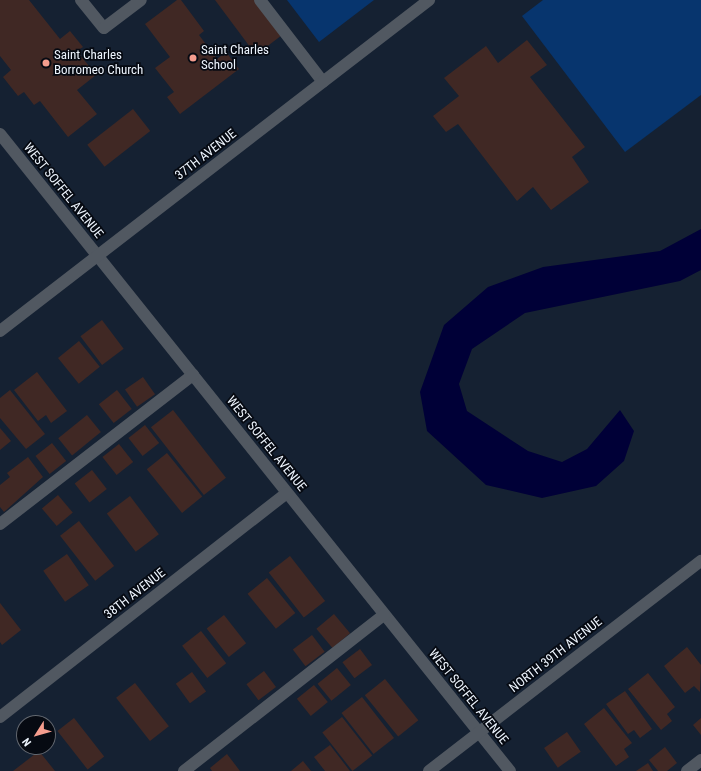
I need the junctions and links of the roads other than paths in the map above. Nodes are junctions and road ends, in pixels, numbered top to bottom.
1 (81, 0) edge
2 (141, 0) edge
3 (260, 0) edge
4 (429, 0) edge
5 (323, 82) junction
6 (0, 136) edge
7 (98, 256) junction
8 (0, 331) edge
9 (193, 375) junction
10 (287, 493) junction
11 (0, 524) edge
12 (701, 561) edge
13 (384, 615) junction
14 (0, 717) edge
15 (479, 732) junction
16 (701, 760) edge
17 (184, 771) edge
18 (429, 771) edge
19 (510, 771) edge
20 (687, 771) edge

1 - 2 street
3 - 5 street
4 - 5 street, 37TH AVENUE
5 - 7 street, 37TH AVENUE
6 - 7 street, WEST SOFFEL AVENUE
7 - 8 street, 37TH AVENUE
7 - 9 street, WEST SOFFEL AVENUE
9 - 10 street, WEST SOFFEL AVENUE
9 - 11 street
10 - 13 street, WEST SOFFEL AVENUE
10 - 14 street, 38TH AVENUE
12 - 15 street, NORTH 39TH AVENUE
13 - 15 street, WEST SOFFEL AVENUE
13 - 17 street
15 - 18 street, NORTH 39TH AVENUE
15 - 19 street, WEST SOFFEL AVENUE
16 - 20 street

